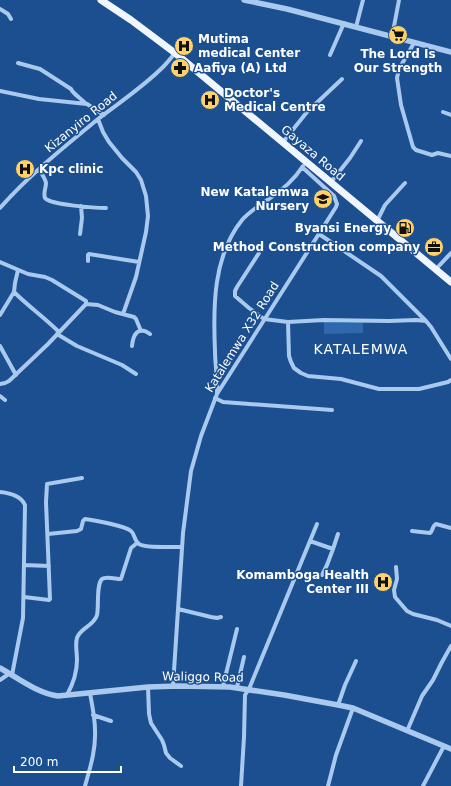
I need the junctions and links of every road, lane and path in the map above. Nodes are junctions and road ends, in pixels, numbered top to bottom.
1 (101, 0) edge
2 (244, 0) edge
3 (363, 0) edge
4 (399, 0) edge
5 (0, 9) edge
6 (12, 19) dead end
7 (344, 23) junction
8 (356, 27) junction
9 (392, 37) junction
10 (414, 43) junction
11 (451, 52) edge
12 (174, 53) junction
13 (330, 55) dead end
14 (18, 63) dead end
15 (342, 79) dead end
16 (0, 91) edge
17 (87, 104) junction
18 (443, 112) dead end
19 (104, 115) junction
20 (451, 115) edge
21 (98, 119) junction
22 (361, 141) dead end
23 (283, 142) junction
24 (451, 156) edge
25 (304, 164) junction
26 (39, 169) junction
27 (331, 182) junction
28 (406, 183) dead end
29 (81, 206) junction
30 (0, 208) edge
31 (106, 208) dead end
32 (377, 220) junction
33 (80, 234) dead end
34 (319, 234) junction
35 (259, 253) dead end
36 (451, 253) edge
37 (88, 261) dead end
38 (139, 262) junction
39 (0, 264) edge
40 (436, 269) junction
41 (18, 270) junction
42 (451, 282) edge
43 (14, 292) junction
44 (86, 304) junction
45 (124, 314) junction
46 (0, 315) edge
47 (264, 319) junction
48 (426, 321) junction
49 (288, 322) junction
50 (141, 331) junction
51 (58, 333) junction
52 (150, 334) dead end
53 (0, 346) edge
54 (132, 346) dead end
55 (451, 359) edge
56 (136, 374) dead end
57 (16, 375) junction
58 (451, 380) edge
59 (0, 384) edge
60 (0, 396) edge
61 (216, 396) junction
62 (5, 400) dead end
63 (332, 410) dead end
64 (82, 478) dead end
65 (0, 492) edge
66 (317, 524) dead end
67 (451, 528) edge
68 (412, 531) dead end
69 (48, 534) junction
70 (338, 534) dead end
71 (310, 541) junction
72 (137, 543) junction
73 (182, 547) junction
74 (333, 549) junction
75 (24, 565) junction
76 (49, 566) junction
77 (396, 567) dead end
78 (322, 574) dead end
79 (24, 597) junction
80 (178, 609) junction
81 (221, 617) dead end
82 (451, 626) edge
83 (237, 629) dead end
84 (451, 646) edge
85 (244, 657) dead end
86 (356, 662) dead end
87 (0, 668) edge
88 (11, 674) junction
89 (0, 680) edge
90 (173, 686) junction
91 (223, 686) junction
92 (148, 687) junction
93 (237, 687) junction
94 (249, 689) junction
95 (90, 693) junction
96 (67, 695) junction
97 (338, 705) junction
98 (353, 708) junction
99 (94, 715) junction
100 (111, 721) dead end
101 (407, 731) junction
102 (444, 746) junction
103 (451, 749) edge
104 (181, 766) dead end
105 (85, 786) edge
106 (241, 786) edge
107 (328, 786) edge
108 (423, 786) edge

1 - 12 main road, Gayaza Road
2 - 7 street
3 - 8 street
4 - 9 street
5 - 6 street
7 - 8 street
7 - 13 street
8 - 9 street
9 - 10 street
10 - 11 street
10 - 24 street
12 - 19 street, Kizanyiro Road
12 - 23 main road, Gayaza Road
14 - 17 street
15 - 23 street
16 - 17 street
17 - 19 street
18 - 20 street
19 - 21 street, Kizanyiro Road
21 - 26 street, Kizanyiro Road
21 - 38 street
22 - 27 street
23 - 25 main road, Gayaza Road
25 - 27 main road, Gayaza Road
25 - 34 street, Katalemwa X32 Road
25 - 61 street
26 - 29 street
26 - 30 street, Kizanyiro Road
27 - 32 main road, Gayaza Road
28 - 32 street
29 - 31 street
29 - 33 street
32 - 40 main road, Gayaza Road
34 - 47 street, Katalemwa X32 Road
34 - 48 street
35 - 47 street
36 - 40 street
37 - 38 street
38 - 45 street
39 - 41 street
40 - 42 main road, Gayaza Road
41 - 43 street
41 - 44 street
43 - 46 street
43 - 51 street
44 - 45 street
44 - 51 street
45 - 50 street
47 - 49 street
47 - 61 street, Katalemwa X32 Road
48 - 49 street
48 - 55 street
49 - 58 street
50 - 52 street
50 - 54 street
51 - 56 street
51 - 57 street
53 - 57 street
57 - 59 street
60 - 62 street
61 - 63 street
61 - 73 street, Katalemwa X32 Road
64 - 69 street
65 - 75 street
66 - 71 street
67 - 68 street
69 - 72 street
69 - 76 street
70 - 74 street
71 - 74 street
71 - 94 street
72 - 73 street
72 - 96 street
73 - 80 street, Katalemwa X32 Road
74 - 78 street
75 - 76 street
75 - 79 street
76 - 79 street
77 - 82 street
79 - 88 street
80 - 81 street
80 - 90 street, Katalemwa X32 Road
83 - 91 street
84 - 101 street
85 - 93 street
86 - 97 street
87 - 88 street, Waliggo Road
88 - 89 street
88 - 96 street, Waliggo Road
90 - 91 street, Waliggo Road
90 - 92 street, Waliggo Road
91 - 93 street, Waliggo Road
92 - 95 street, Waliggo Road
92 - 104 street
93 - 94 street, Waliggo Road
94 - 97 street, Waliggo Road
94 - 106 street
95 - 96 street, Waliggo Road
95 - 99 street
97 - 98 street, Waliggo Road
98 - 101 street, Waliggo Road
98 - 107 street
99 - 100 street
99 - 105 street
101 - 102 street, Waliggo Road
102 - 103 street, Waliggo Road
102 - 108 street

